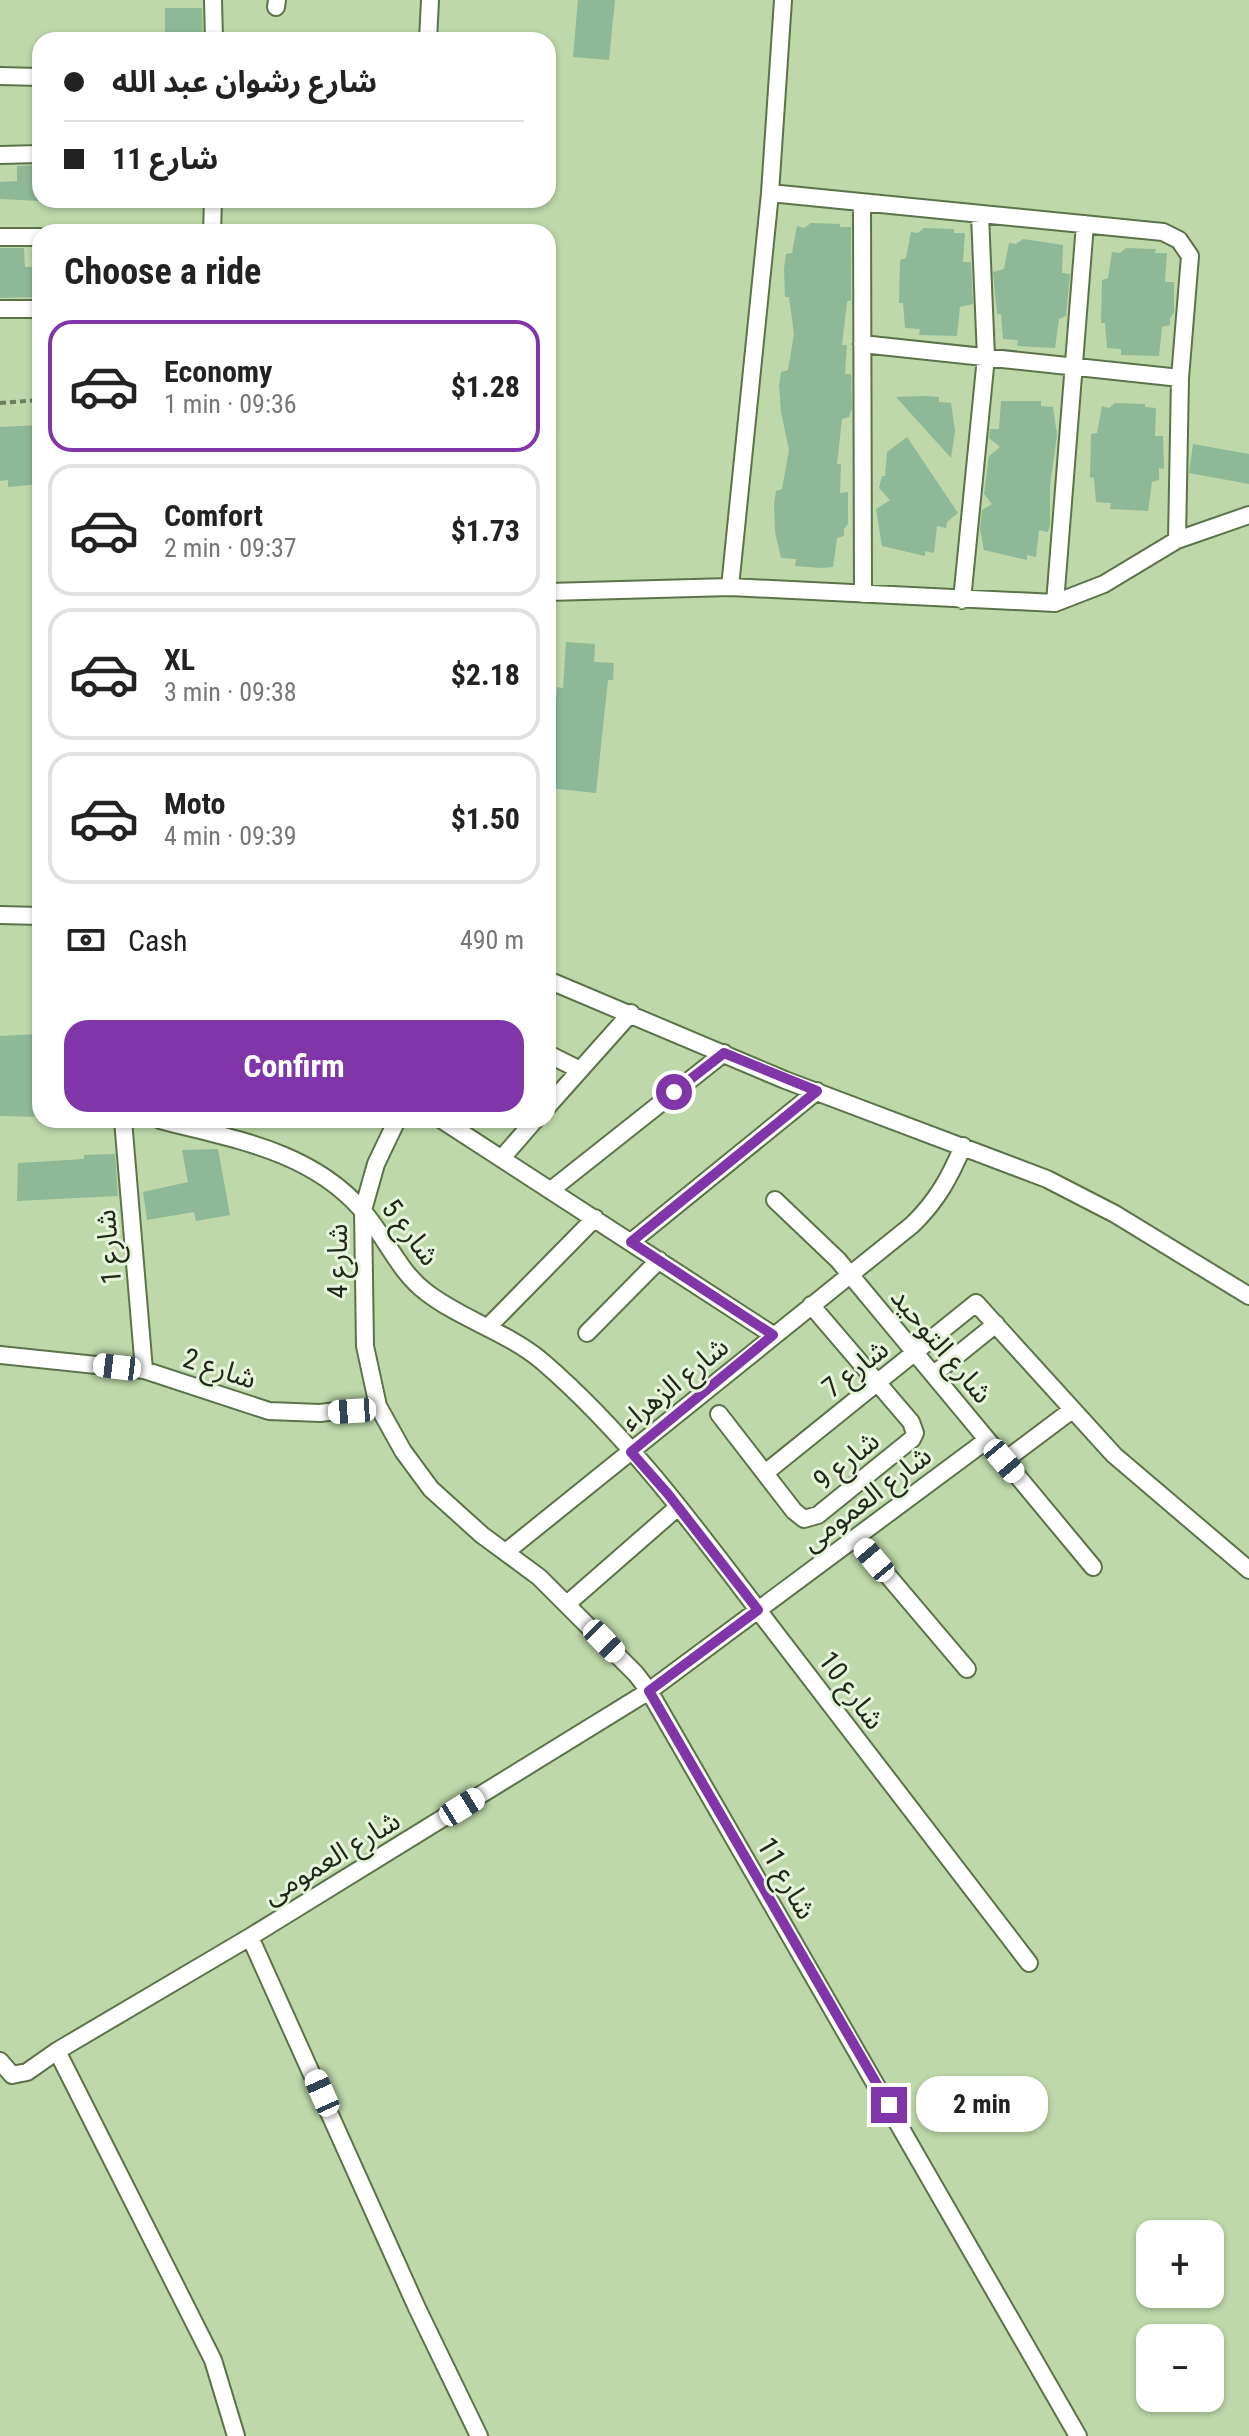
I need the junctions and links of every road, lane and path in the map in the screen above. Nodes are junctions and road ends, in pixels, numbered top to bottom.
1 (213, 0) edge
2 (430, 0) edge
3 (783, 0) edge
4 (214, 32) edge
5 (428, 32) edge
6 (0, 76) edge
7 (32, 77) edge
8 (32, 154) edge
9 (0, 155) edge
10 (770, 193) junction
11 (862, 203) junction
12 (980, 215) junction
13 (1085, 224) junction
14 (0, 237) edge
15 (32, 237) edge
16 (0, 309) edge
17 (32, 309) edge
18 (862, 344) junction
19 (986, 357) junction
20 (1074, 366) junction
21 (1180, 378) junction
22 (32, 401) edge
23 (0, 403) edge
24 (1249, 515) edge
25 (1177, 540) junction
26 (730, 587) junction
27 (556, 591) edge
28 (863, 594) junction
29 (962, 600) junction
30 (1055, 603) junction
31 (0, 915) edge
32 (32, 916) edge
33 (556, 983) edge
34 (631, 1013) junction
35 (724, 1053) junction
36 (556, 1058) edge
37 (580, 1070) junction
38 (817, 1091) junction
39 (556, 1097) edge
40 (124, 1128) edge
41 (191, 1128) edge
42 (393, 1128) edge
43 (455, 1128) edge
44 (528, 1128) edge
45 (963, 1146) junction
46 (502, 1158) junction
47 (551, 1190) junction
48 (775, 1200) dead end
49 (363, 1210) junction
50 (595, 1218) junction
51 (631, 1242) junction
52 (659, 1260) junction
53 (849, 1275) junction
54 (1249, 1296) edge
55 (811, 1305) junction
56 (996, 1324) junction
57 (488, 1327) junction
58 (587, 1333) dead end
59 (773, 1335) junction
60 (915, 1354) junction
61 (0, 1355) edge
62 (144, 1370) junction
63 (934, 1374) junction
64 (879, 1382) junction
65 (378, 1406) junction
66 (1072, 1410) junction
67 (719, 1414) dead end
68 (987, 1440) junction
69 (631, 1452) junction
70 (1004, 1461) junction
71 (765, 1473) junction
72 (678, 1507) junction
73 (856, 1538) junction
74 (507, 1551) junction
75 (1093, 1567) dead end
76 (1249, 1570) edge
77 (567, 1604) junction
78 (758, 1610) junction
79 (967, 1669) dead end
80 (649, 1691) junction
81 (250, 1937) junction
82 (1029, 1963) dead end
83 (57, 2051) junction
84 (3, 2065) edge
85 (236, 2436) edge
86 (479, 2436) edge
87 (1078, 2436) edge

1 - 4 street
2 - 5 street
3 - 10 street
6 - 7 street
8 - 9 street
10 - 11 street
10 - 26 street
11 - 12 street
11 - 18 street
12 - 13 street
12 - 19 street
13 - 20 street
13 - 21 street
14 - 15 street
16 - 17 street
18 - 19 street
18 - 28 street
19 - 20 street
19 - 29 street
20 - 21 street
20 - 30 street
21 - 25 street
22 - 23 path
24 - 25 street
25 - 30 street
26 - 27 street
26 - 28 street
28 - 29 street
29 - 30 street
31 - 32 street
33 - 34 street
34 - 35 street
34 - 37 street
35 - 38 street
35 - 47 street
36 - 37 street
37 - 39 street
38 - 45 street
38 - 51 street
40 - 62 street, شارع 1
41 - 49 street, شارع 5
42 - 49 street, شارع 4
43 - 46 street
44 - 46 street
45 - 53 street, شارع الزهراء
45 - 54 street
46 - 47 street
47 - 50 street
48 - 53 street, شارع التوحيد
49 - 57 street, شارع 5
49 - 65 street, شارع 4
50 - 51 street
50 - 57 street
51 - 52 street
52 - 58 street
52 - 59 street
53 - 55 street, شارع الزهراء
53 - 60 street, شارع التوحيد
55 - 59 street, شارع الزهراء
55 - 64 street
56 - 60 street, شارع 7
56 - 63 street
56 - 66 street
57 - 69 street, شارع 5
59 - 69 street, شارع الزهراء
60 - 63 street, شارع التوحيد
60 - 64 street, شارع 7
61 - 62 street, شارع 2
62 - 65 street, شارع 2
63 - 68 street, شارع التوحيد
64 - 71 street, شارع 7
64 - 71 street, شارع 9
65 - 74 street, شارع 11
66 - 70 street
66 - 76 street
67 - 71 street
68 - 70 street, شارع التوحيد
68 - 73 street, شارع العمومى
69 - 72 street, شارع 10
69 - 74 street, شارع الزهراء
70 - 75 street, شارع التوحيد
72 - 77 street
72 - 78 street, شارع 10
73 - 78 street, شارع العمومى
73 - 79 street
74 - 77 street, شارع 11
77 - 80 street, شارع 11
78 - 80 street, شارع العمومى
78 - 82 street, شارع 10
80 - 81 street, شارع العمومى
80 - 87 street, شارع 11
81 - 83 street, شارع العمومى
81 - 86 street
83 - 84 street, شارع العمومى
83 - 85 street

